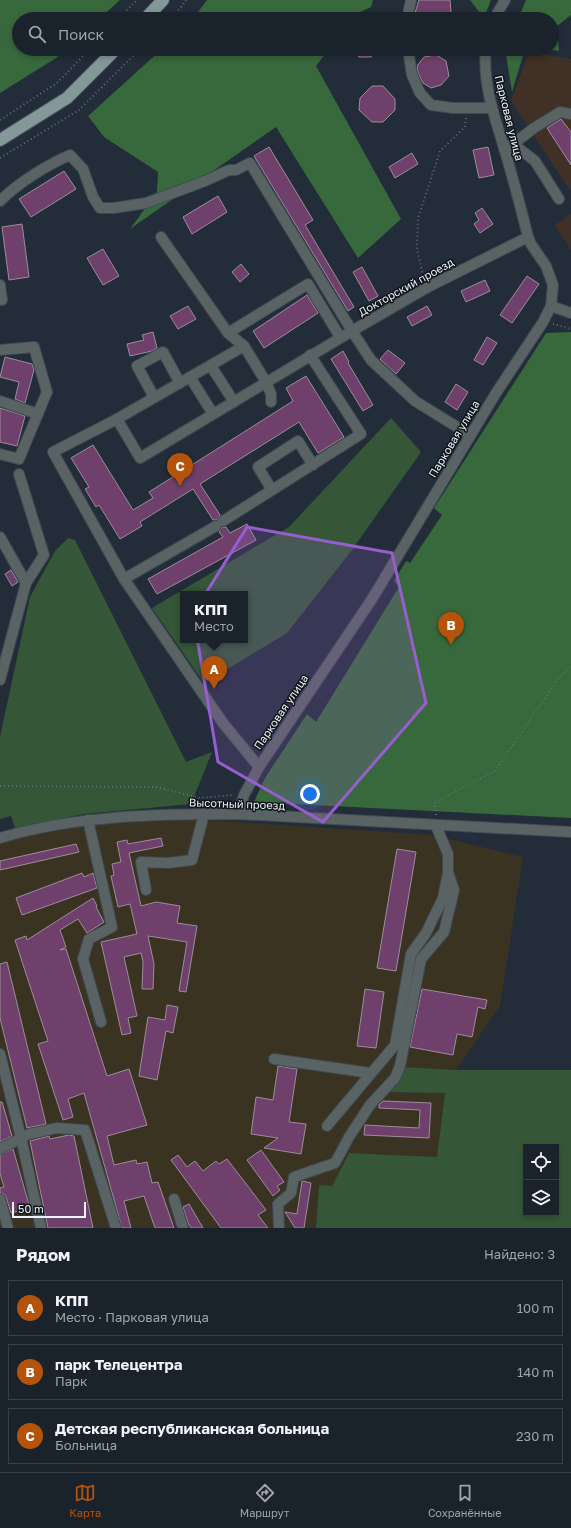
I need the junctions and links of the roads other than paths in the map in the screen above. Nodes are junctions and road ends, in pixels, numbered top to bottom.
1 (163, 0) edge
2 (411, 0) edge
3 (505, 0) edge
4 (152, 12) edge
5 (408, 12) edge
6 (498, 12) edge
7 (109, 56) edge
8 (409, 56) edge
9 (485, 56) edge
10 (492, 108) junction
11 (571, 114) edge
12 (0, 140) edge
13 (509, 147) junction
14 (559, 199) dead end
15 (0, 201) edge
16 (161, 237) dead end
17 (528, 237) junction
18 (0, 285) edge
19 (2, 300) dead end
20 (551, 306) junction
21 (571, 313) edge
22 (352, 331) junction
23 (228, 333) junction
24 (340, 337) junction
25 (244, 346) junction
26 (0, 350) edge
27 (310, 355) junction
28 (210, 366) junction
29 (190, 377) junction
30 (266, 382) junction
31 (180, 383) junction
32 (154, 397) junction
33 (0, 401) edge
34 (234, 402) junction
35 (271, 402) dead end
36 (38, 414) junction
37 (214, 414) junction
38 (117, 419) junction
39 (470, 435) junction
40 (0, 454) edge
41 (313, 465) junction
42 (19, 474) dead end
43 (272, 490) junction
44 (0, 537) edge
45 (124, 579) junction
46 (26, 583) junction
47 (0, 680) edge
48 (259, 767) junction
49 (204, 814) junction
50 (238, 814) junction
51 (88, 820) junction
52 (436, 826) junction
53 (571, 832) edge
54 (0, 838) edge
55 (448, 872) junction
56 (146, 890) dead end
57 (101, 1022) dead end
58 (0, 1054) edge
59 (274, 1059) dead end
60 (370, 1073) junction
61 (327, 1126) dead end
62 (21, 1138) junction
63 (0, 1149) edge
64 (0, 1199) edge
65 (174, 1200) dead end
66 (8, 1228) edge
67 (41, 1228) edge
68 (116, 1228) edge
69 (183, 1228) edge
70 (279, 1228) edge

1 - 4 main road
2 - 5 street
3 - 6 street
7 - 12 main road
8 - 10 street
9 - 10 street, Парковая улица
10 - 13 street, Парковая улица
11 - 13 street
13 - 14 street
13 - 17 street, Парковая улица
15 - 22 street
16 - 23 street
17 - 20 street, Парковая улица
17 - 22 street, Докторский проезд
18 - 19 street
20 - 21 street
20 - 39 street, Парковая улица
22 - 24 street
22 - 39 street, Докторский проезд
23 - 24 street
23 - 25 street
24 - 27 street
25 - 28 street
25 - 30 street
26 - 36 street
27 - 30 street
27 - 41 street
28 - 29 street
28 - 34 street
29 - 31 street
29 - 37 street
30 - 34 street
30 - 35 street
31 - 32 street
31 - 32 street
32 - 38 street
33 - 36 street
34 - 37 street
36 - 40 street
37 - 38 street
38 - 45 street
39 - 48 street, Парковая улица
41 - 43 street
41 - 43 street
42 - 46 street
43 - 45 street
44 - 46 street
45 - 48 street
46 - 47 street
48 - 50 street, Парковая улица
49 - 50 street, Высотный проезд
49 - 51 street, Высотный проезд
49 - 56 street
50 - 52 street, Высотный проезд
51 - 54 street, Высотный проезд
51 - 57 street
52 - 53 street, Высотный проезд
52 - 55 street
55 - 60 street
55 - 70 street
58 - 62 street
59 - 60 street
60 - 61 street
62 - 63 street
62 - 67 street
62 - 68 street
64 - 66 street
65 - 69 street

